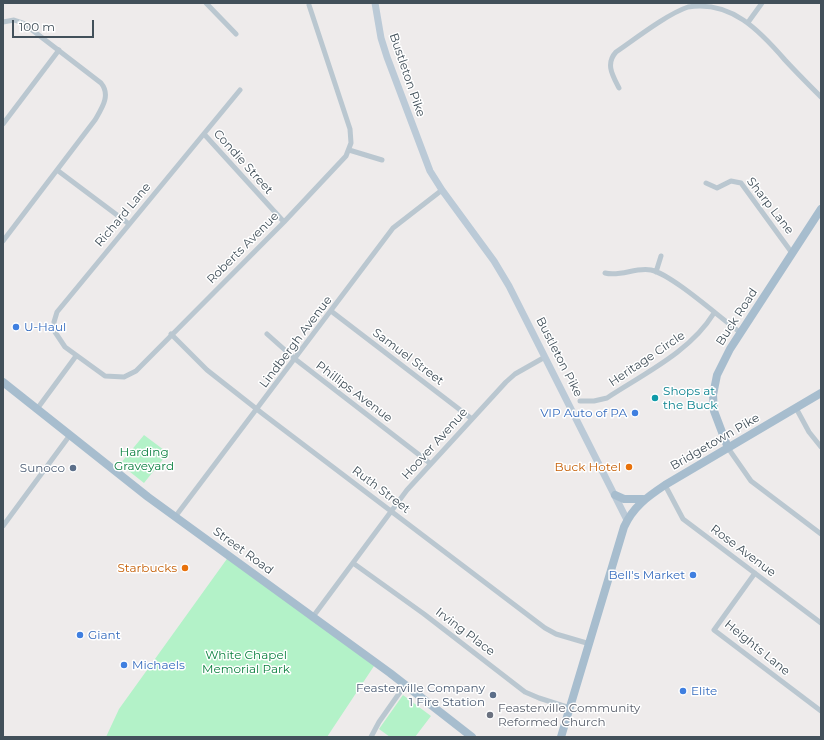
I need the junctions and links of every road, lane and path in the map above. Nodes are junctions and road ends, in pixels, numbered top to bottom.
1 (206, 3) edge
2 (375, 3) edge
3 (762, 3) edge
4 (308, 5) dead end
5 (749, 21) junction
6 (3, 22) edge
7 (236, 34) dead end
8 (59, 50) junction
9 (620, 88) dead end
10 (240, 90) dead end
11 (821, 97) edge
12 (3, 124) edge
13 (204, 134) junction
14 (349, 150) junction
15 (382, 160) dead end
16 (57, 170) junction
17 (706, 184) dead end
18 (442, 190) junction
19 (821, 209) edge
20 (284, 222) junction
21 (129, 224) junction
22 (3, 241) edge
23 (792, 253) junction
24 (661, 256) dead end
25 (656, 272) junction
26 (606, 273) dead end
27 (331, 311) junction
28 (714, 313) junction
29 (741, 333) junction
30 (171, 334) junction
31 (267, 334) dead end
32 (76, 356) junction
33 (545, 357) junction
34 (295, 359) junction
35 (3, 382) edge
36 (821, 393) edge
37 (580, 401) dead end
38 (796, 408) junction
39 (37, 409) junction
40 (257, 409) junction
41 (472, 419) junction
42 (70, 435) junction
43 (821, 447) edge
44 (728, 448) junction
45 (431, 464) junction
46 (665, 485) junction
47 (615, 495) junction
48 (644, 499) junction
49 (391, 511) junction
50 (175, 516) junction
51 (627, 520) junction
52 (3, 526) edge
53 (821, 534) edge
54 (353, 563) junction
55 (755, 573) junction
56 (312, 618) junction
57 (821, 623) edge
58 (590, 644) junction
59 (405, 685) junction
60 (570, 708) junction
61 (821, 711) edge
62 (371, 737) edge
63 (472, 737) edge
64 (561, 737) edge

1 - 7 street
2 - 18 main road, Bustleton Pike
3 - 5 street
4 - 14 street, Roberts Avenue
5 - 9 street
5 - 11 street
6 - 8 street
8 - 12 street
8 - 16 street
10 - 13 street, Richard Lane
13 - 20 street, Condie Street
13 - 21 street, Richard Lane
14 - 15 street
14 - 20 street, Roberts Avenue
16 - 21 street
16 - 22 street
17 - 23 street, Sharp Lane
18 - 27 street, Lindbergh Avenue
18 - 33 main road, Bustleton Pike
19 - 23 main road, Buck Road
20 - 30 street, Roberts Avenue
21 - 32 street, Richard Lane
23 - 29 main road, Buck Road
24 - 25 street
25 - 26 street
25 - 28 street
27 - 34 street, Lindbergh Avenue
27 - 41 street, Samuel Street
28 - 29 street
28 - 37 street, Heritage Circle
29 - 44 main road, Buck Road
30 - 32 street, Roberts Avenue
30 - 40 street, Ruth Street
31 - 34 street, Phillips Avenue
32 - 39 street
33 - 41 street, Hoover Avenue
33 - 47 main road, Bustleton Pike
34 - 40 street, Lindbergh Avenue
34 - 45 street, Phillips Avenue
35 - 39 main road, Street Road
36 - 38 main road, Bridgetown Pike
38 - 43 street
38 - 44 main road, Bridgetown Pike
39 - 42 main road, Street Road
40 - 49 street, Ruth Street
40 - 50 street, Lindbergh Avenue
41 - 45 street, Hoover Avenue
42 - 50 main road, Street Road
42 - 52 street
44 - 46 main road, Bridgetown Pike
44 - 53 street
45 - 49 street, Hoover Avenue
46 - 48 main road, Bridgetown Pike
46 - 55 street, Rose Avenue
47 - 48 main road
47 - 51 main road, Bustleton Pike
48 - 51 main road, Bridgetown Pike
49 - 54 street, Hoover Avenue
49 - 58 street, Ruth Street
50 - 56 main road, Street Road
51 - 58 main road
54 - 56 street, Hoover Avenue
54 - 60 street, Irving Place
55 - 57 street, Rose Avenue
55 - 61 street, Heights Lane
56 - 59 main road, Street Road
58 - 60 main road
59 - 62 street
59 - 63 main road, Street Road
60 - 64 main road

